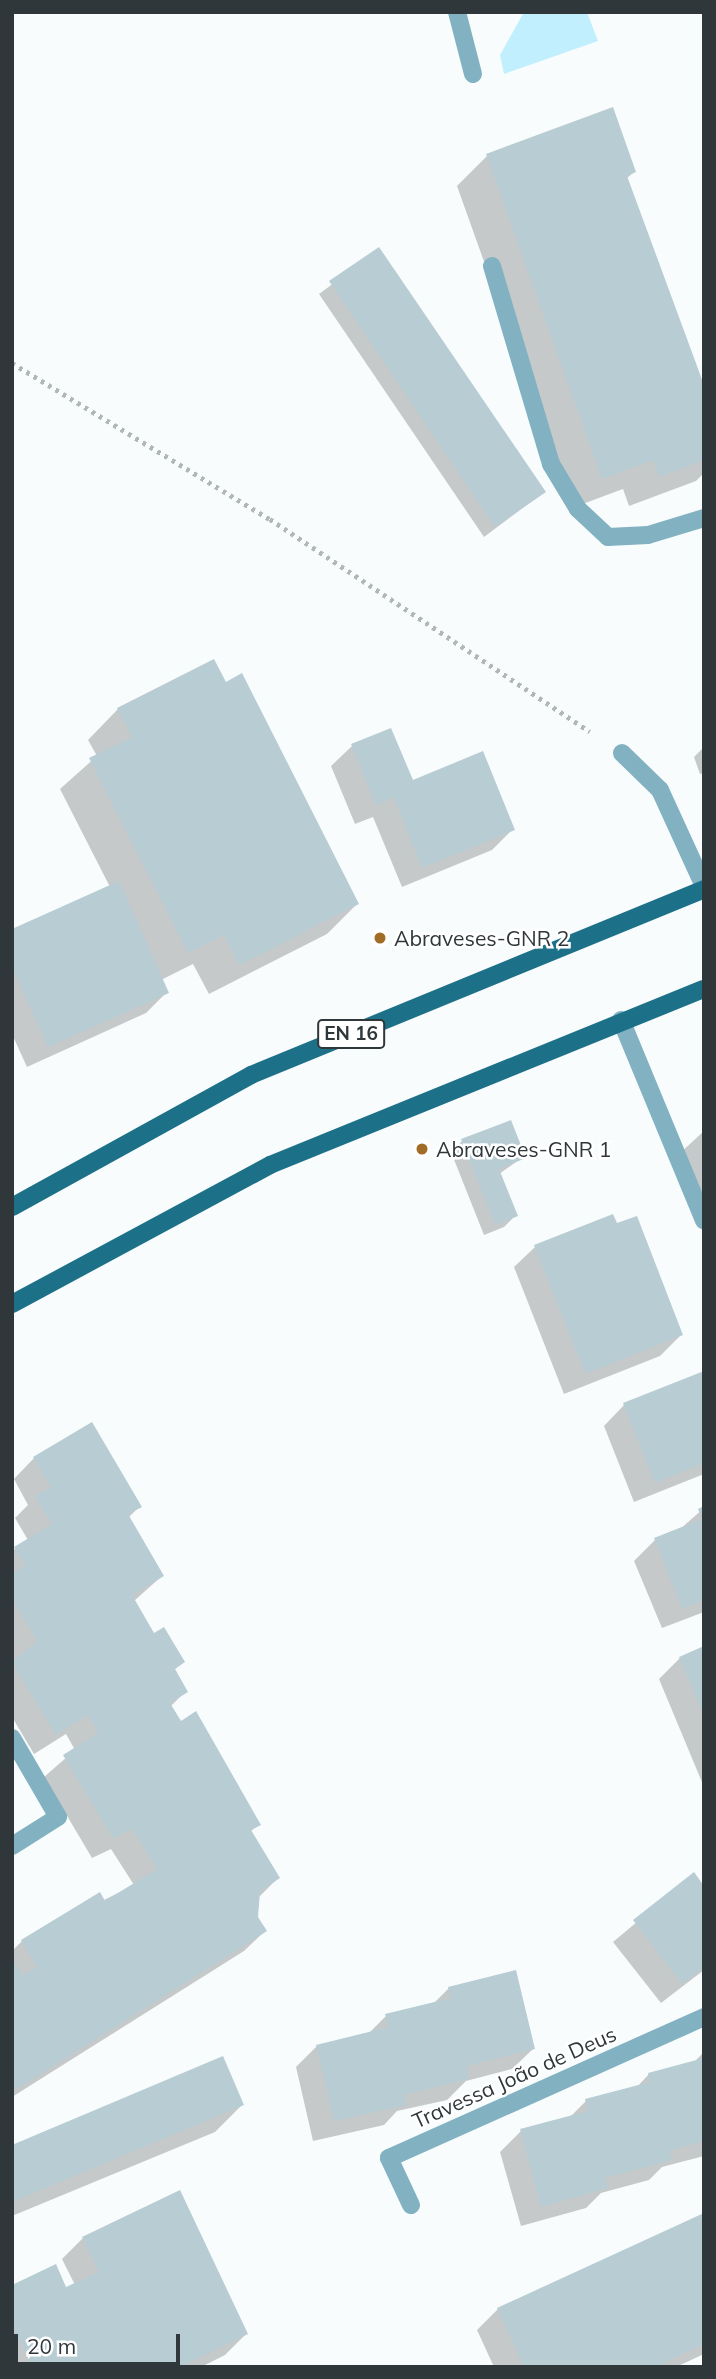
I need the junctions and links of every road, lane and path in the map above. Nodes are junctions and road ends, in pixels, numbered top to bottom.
1 (457, 12) edge
2 (473, 74) dead end
3 (492, 266) dead end
4 (12, 363) edge
5 (704, 518) edge
6 (622, 753) joint
7 (704, 888) edge
8 (704, 989) edge
9 (621, 1020) junction
10 (12, 1207) edge
11 (704, 1220) edge
12 (12, 1304) edge
13 (12, 1738) edge
14 (12, 1846) edge
15 (704, 2017) edge
16 (411, 2204) dead end

1 - 2 street
3 - 5 street
4 - 6 path
6 - 7 street
7 - 10 main road, EN 16
8 - 9 main road
9 - 11 street
9 - 12 main road
13 - 14 street
15 - 16 street, Travessa João de Deus

